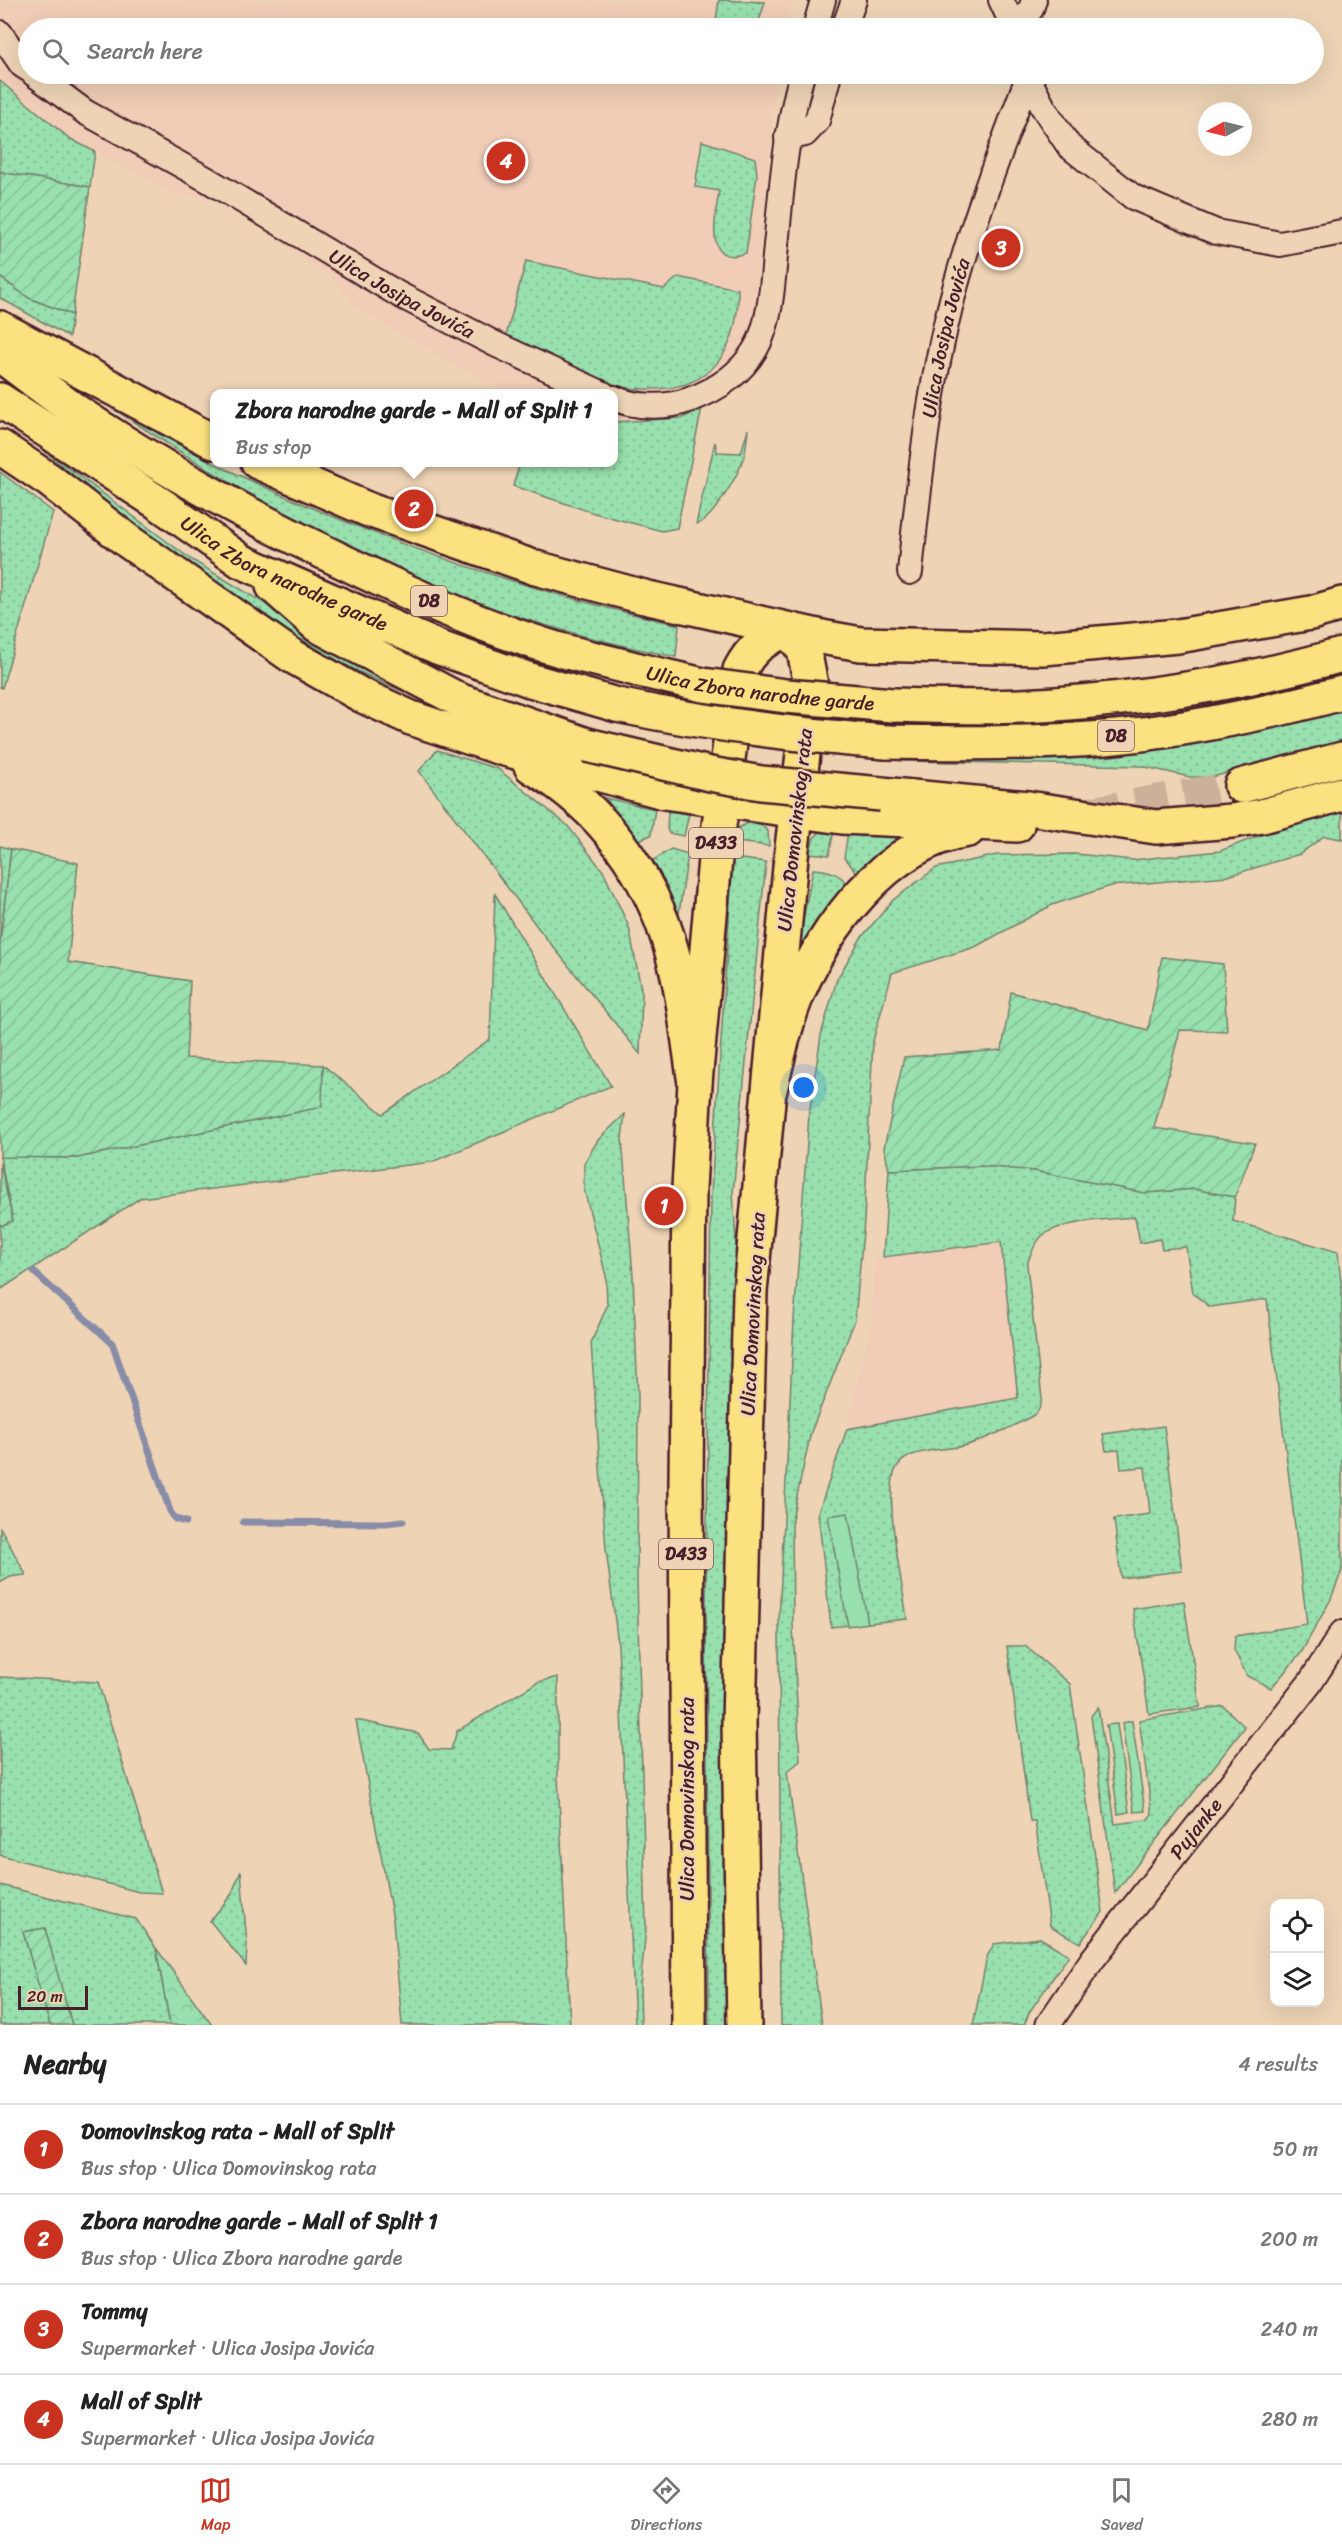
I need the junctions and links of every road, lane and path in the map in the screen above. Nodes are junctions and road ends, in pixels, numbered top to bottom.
1 (823, 0) edge
2 (854, 0) edge
3 (1001, 0) edge
4 (1034, 0) edge
5 (818, 18) edge
6 (848, 18) edge
7 (1009, 18) edge
8 (1023, 18) edge
9 (0, 33) edge
10 (18, 59) edge
11 (47, 84) edge
12 (800, 84) edge
13 (826, 84) edge
14 (1024, 84) edge
15 (1032, 84) edge
16 (787, 138) junction
17 (1342, 232) edge
18 (0, 328) edge
19 (0, 355) edge
20 (594, 389) edge
21 (0, 400) edge
22 (618, 400) edge
23 (210, 440) edge
24 (0, 447) edge
25 (270, 467) edge
26 (241, 561) junction
27 (910, 572) dead end
28 (1342, 604) edge
29 (788, 630) junction
30 (1342, 655) edge
31 (1342, 693) edge
32 (501, 748) junction
33 (1342, 759) edge
34 (1241, 786) tunnel mouth
35 (1342, 794) edge
36 (722, 801) junction
37 (796, 811) junction
38 (694, 1083) junction
39 (769, 1093) junction
40 (1342, 1633) edge
41 (689, 2025) edge
42 (744, 2025) edge
43 (1048, 2025) edge

1 - 5 street
2 - 6 street
3 - 7 street
4 - 8 street
9 - 10 street
11 - 20 street, Ulica Josipa Jovića
12 - 16 street
13 - 16 street
14 - 27 street, Ulica Josipa Jovića
15 - 17 street, Ulica Josipa Jovića
16 - 22 street
18 - 23 main road
19 - 30 main road, Ulica Zbora narodne garde / D8, bridge
21 - 26 main road, Ulica Zbora narodne garde / D8
24 - 32 main road
25 - 29 main road
26 - 31 main road, Ulica Zbora narodne garde / D8, bridge
26 - 35 main road, bridge
28 - 29 main road
29 - 36 main road, Ulica Domovinskog rata / D433
29 - 37 main road, Ulica Domovinskog rata
32 - 36 main road
32 - 38 main road
33 - 34 main road
36 - 37 main road
36 - 38 main road, Ulica Domovinskog rata / D433
37 - 39 main road, Ulica Domovinskog rata
37 - 39 main road
38 - 41 main road, Ulica Domovinskog rata / D433
39 - 42 main road, Ulica Domovinskog rata
40 - 43 street, Pujanke

